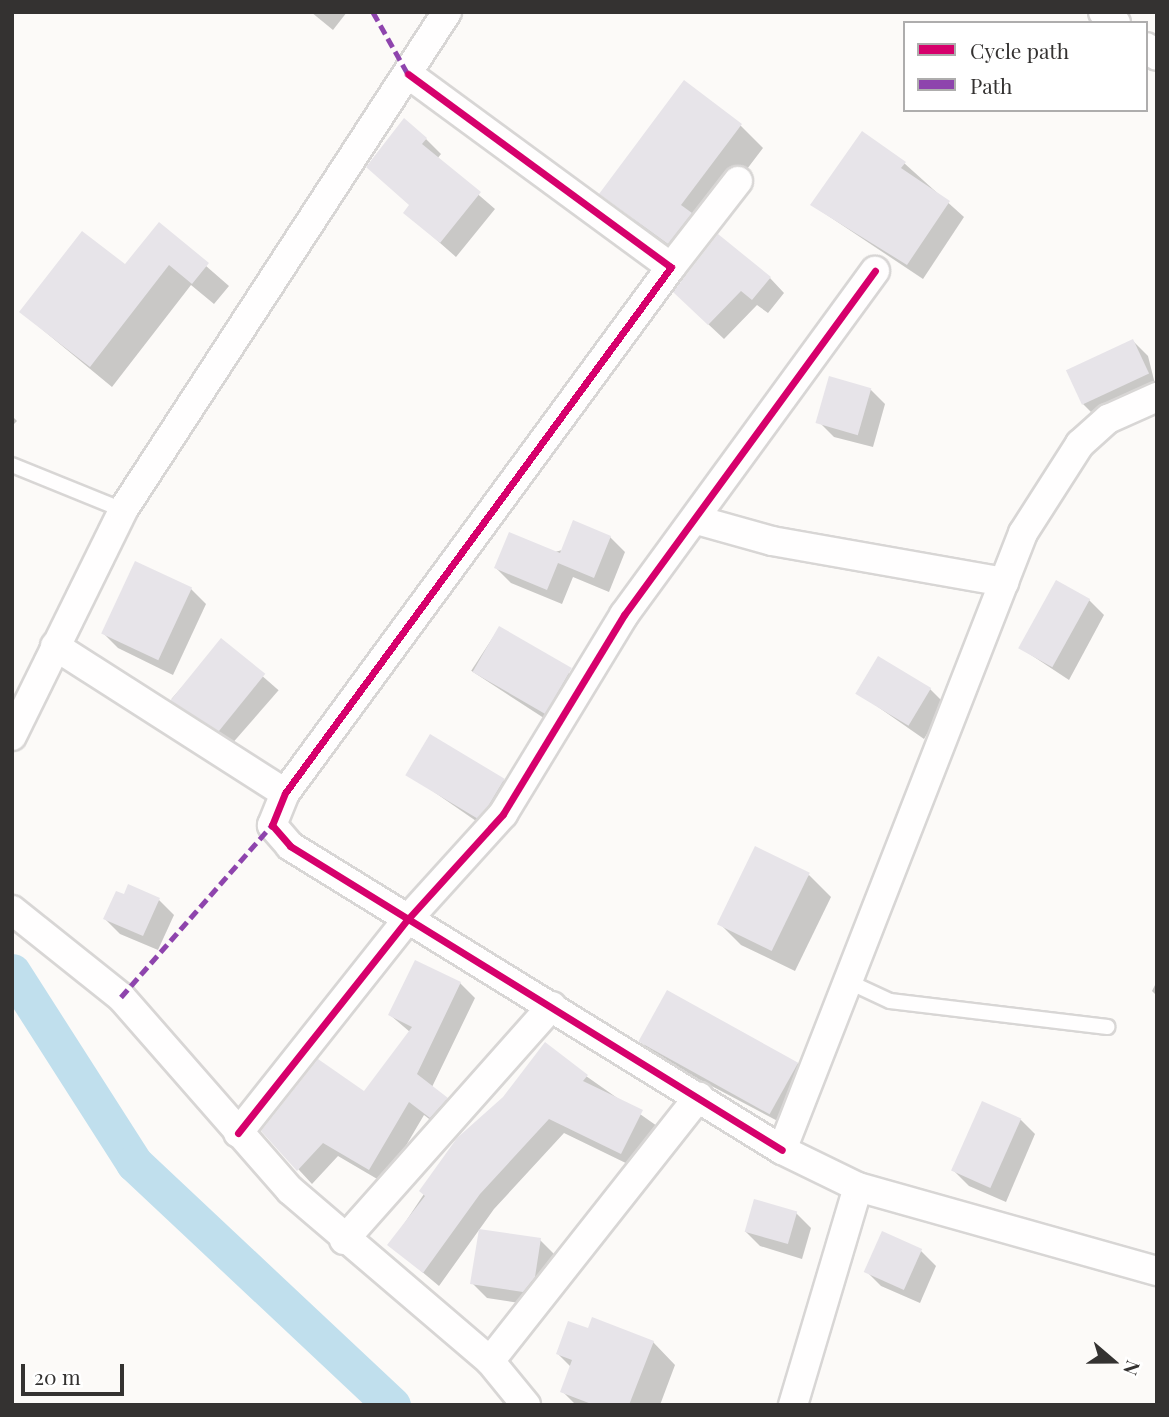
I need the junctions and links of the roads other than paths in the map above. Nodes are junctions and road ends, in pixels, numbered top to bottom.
1 (447, 12) edge
2 (408, 74) junction
3 (738, 181) dead end
4 (671, 267) junction
5 (875, 271) dead end
6 (1157, 397) edge
7 (12, 465) edge
8 (123, 510) junction
9 (697, 520) junction
10 (1004, 582) junction
11 (55, 646) junction
12 (12, 736) edge
13 (285, 793) junction
14 (12, 910) edge
15 (407, 920) junction
16 (847, 981) junction
17 (552, 1006) junction
18 (1107, 1027) dead end
19 (699, 1096) junction
20 (238, 1133) junction
21 (782, 1150) junction
22 (858, 1187) junction
23 (344, 1240) junction
24 (1157, 1270) edge
25 (490, 1361) junction
26 (526, 1405) edge
27 (793, 1405) edge

1 - 2 street
2 - 4 street
2 - 8 street
3 - 4 street
4 - 13 street
5 - 9 street
6 - 10 street
7 - 8 lane
8 - 11 street
9 - 10 street
9 - 15 street
10 - 16 street
11 - 12 street
11 - 13 street
13 - 15 street
14 - 20 street
15 - 17 street
15 - 20 street
16 - 18 lane
16 - 21 street
17 - 19 street
17 - 23 street
19 - 21 street
19 - 25 street
20 - 23 street
21 - 22 street
22 - 24 street
22 - 27 street
23 - 25 street
25 - 26 street

